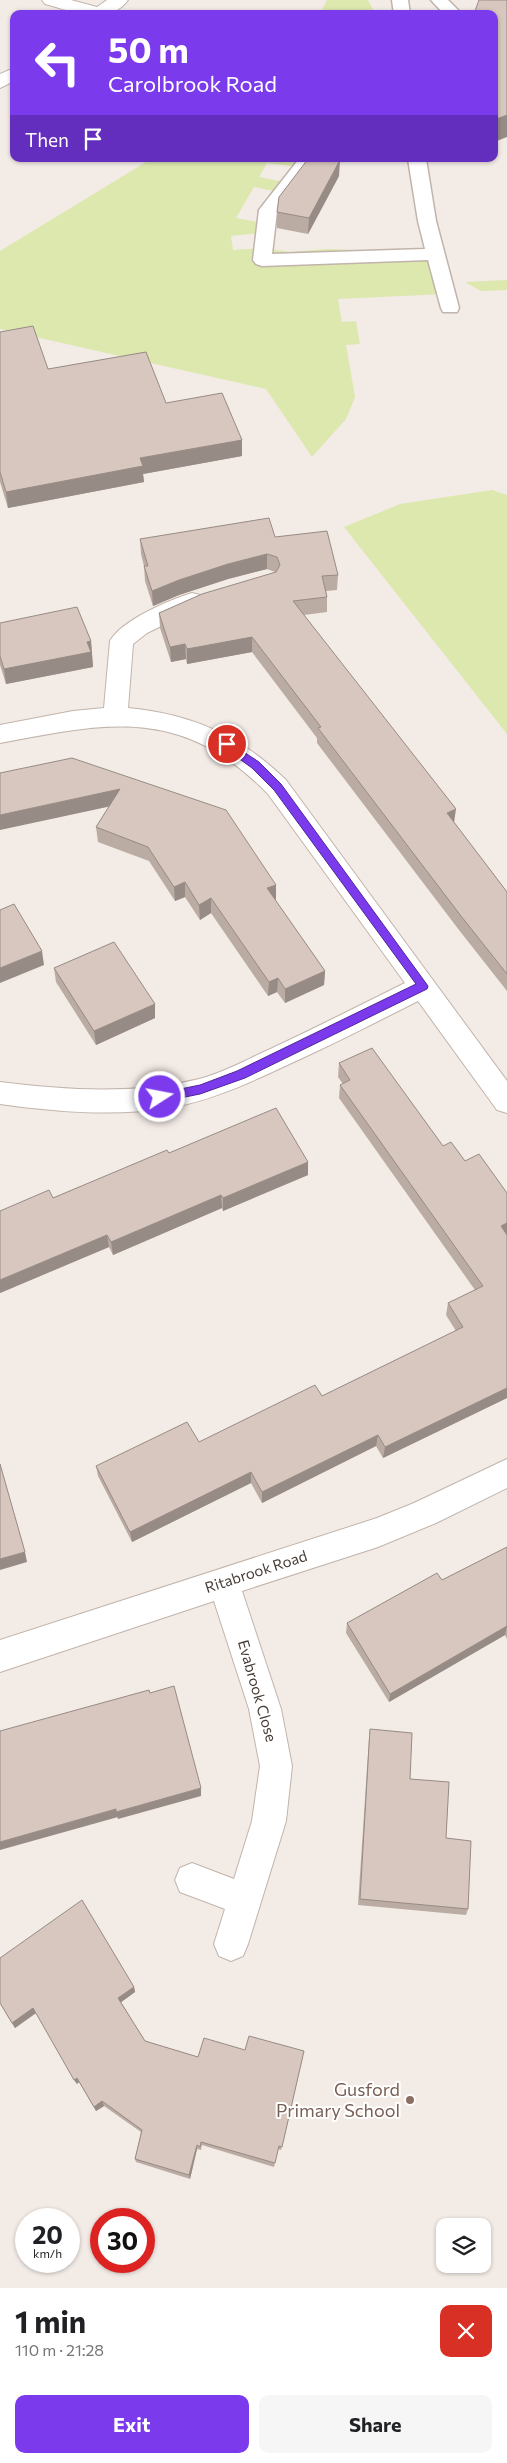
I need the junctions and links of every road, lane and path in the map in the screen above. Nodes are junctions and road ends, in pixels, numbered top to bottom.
1 (51, 0) edge
2 (119, 0) edge
3 (439, 0) edge
4 (85, 10) edge
5 (105, 10) edge
6 (450, 10) edge
7 (306, 162) edge
8 (418, 162) edge
9 (437, 254) junction
10 (450, 308) dead end
11 (215, 594) edge
12 (115, 717) junction
13 (0, 734) edge
14 (423, 986) junction
15 (0, 1092) edge
16 (507, 1102) edge
17 (507, 1473) edge
18 (224, 1583) junction
19 (0, 1656) edge
20 (192, 1880) dead end
21 (245, 1900) junction
22 (231, 1944) dead end

1 - 4 street
2 - 5 street
3 - 6 lane
7 - 9 lane
8 - 9 lane
9 - 10 lane
11 - 12 street
12 - 13 street
12 - 14 street
14 - 15 street
14 - 16 street
17 - 18 street, Ritabrook Road
18 - 19 street, Ritabrook Road
18 - 21 street, Evabrook Close
20 - 21 street
21 - 22 street, Evabrook Close

